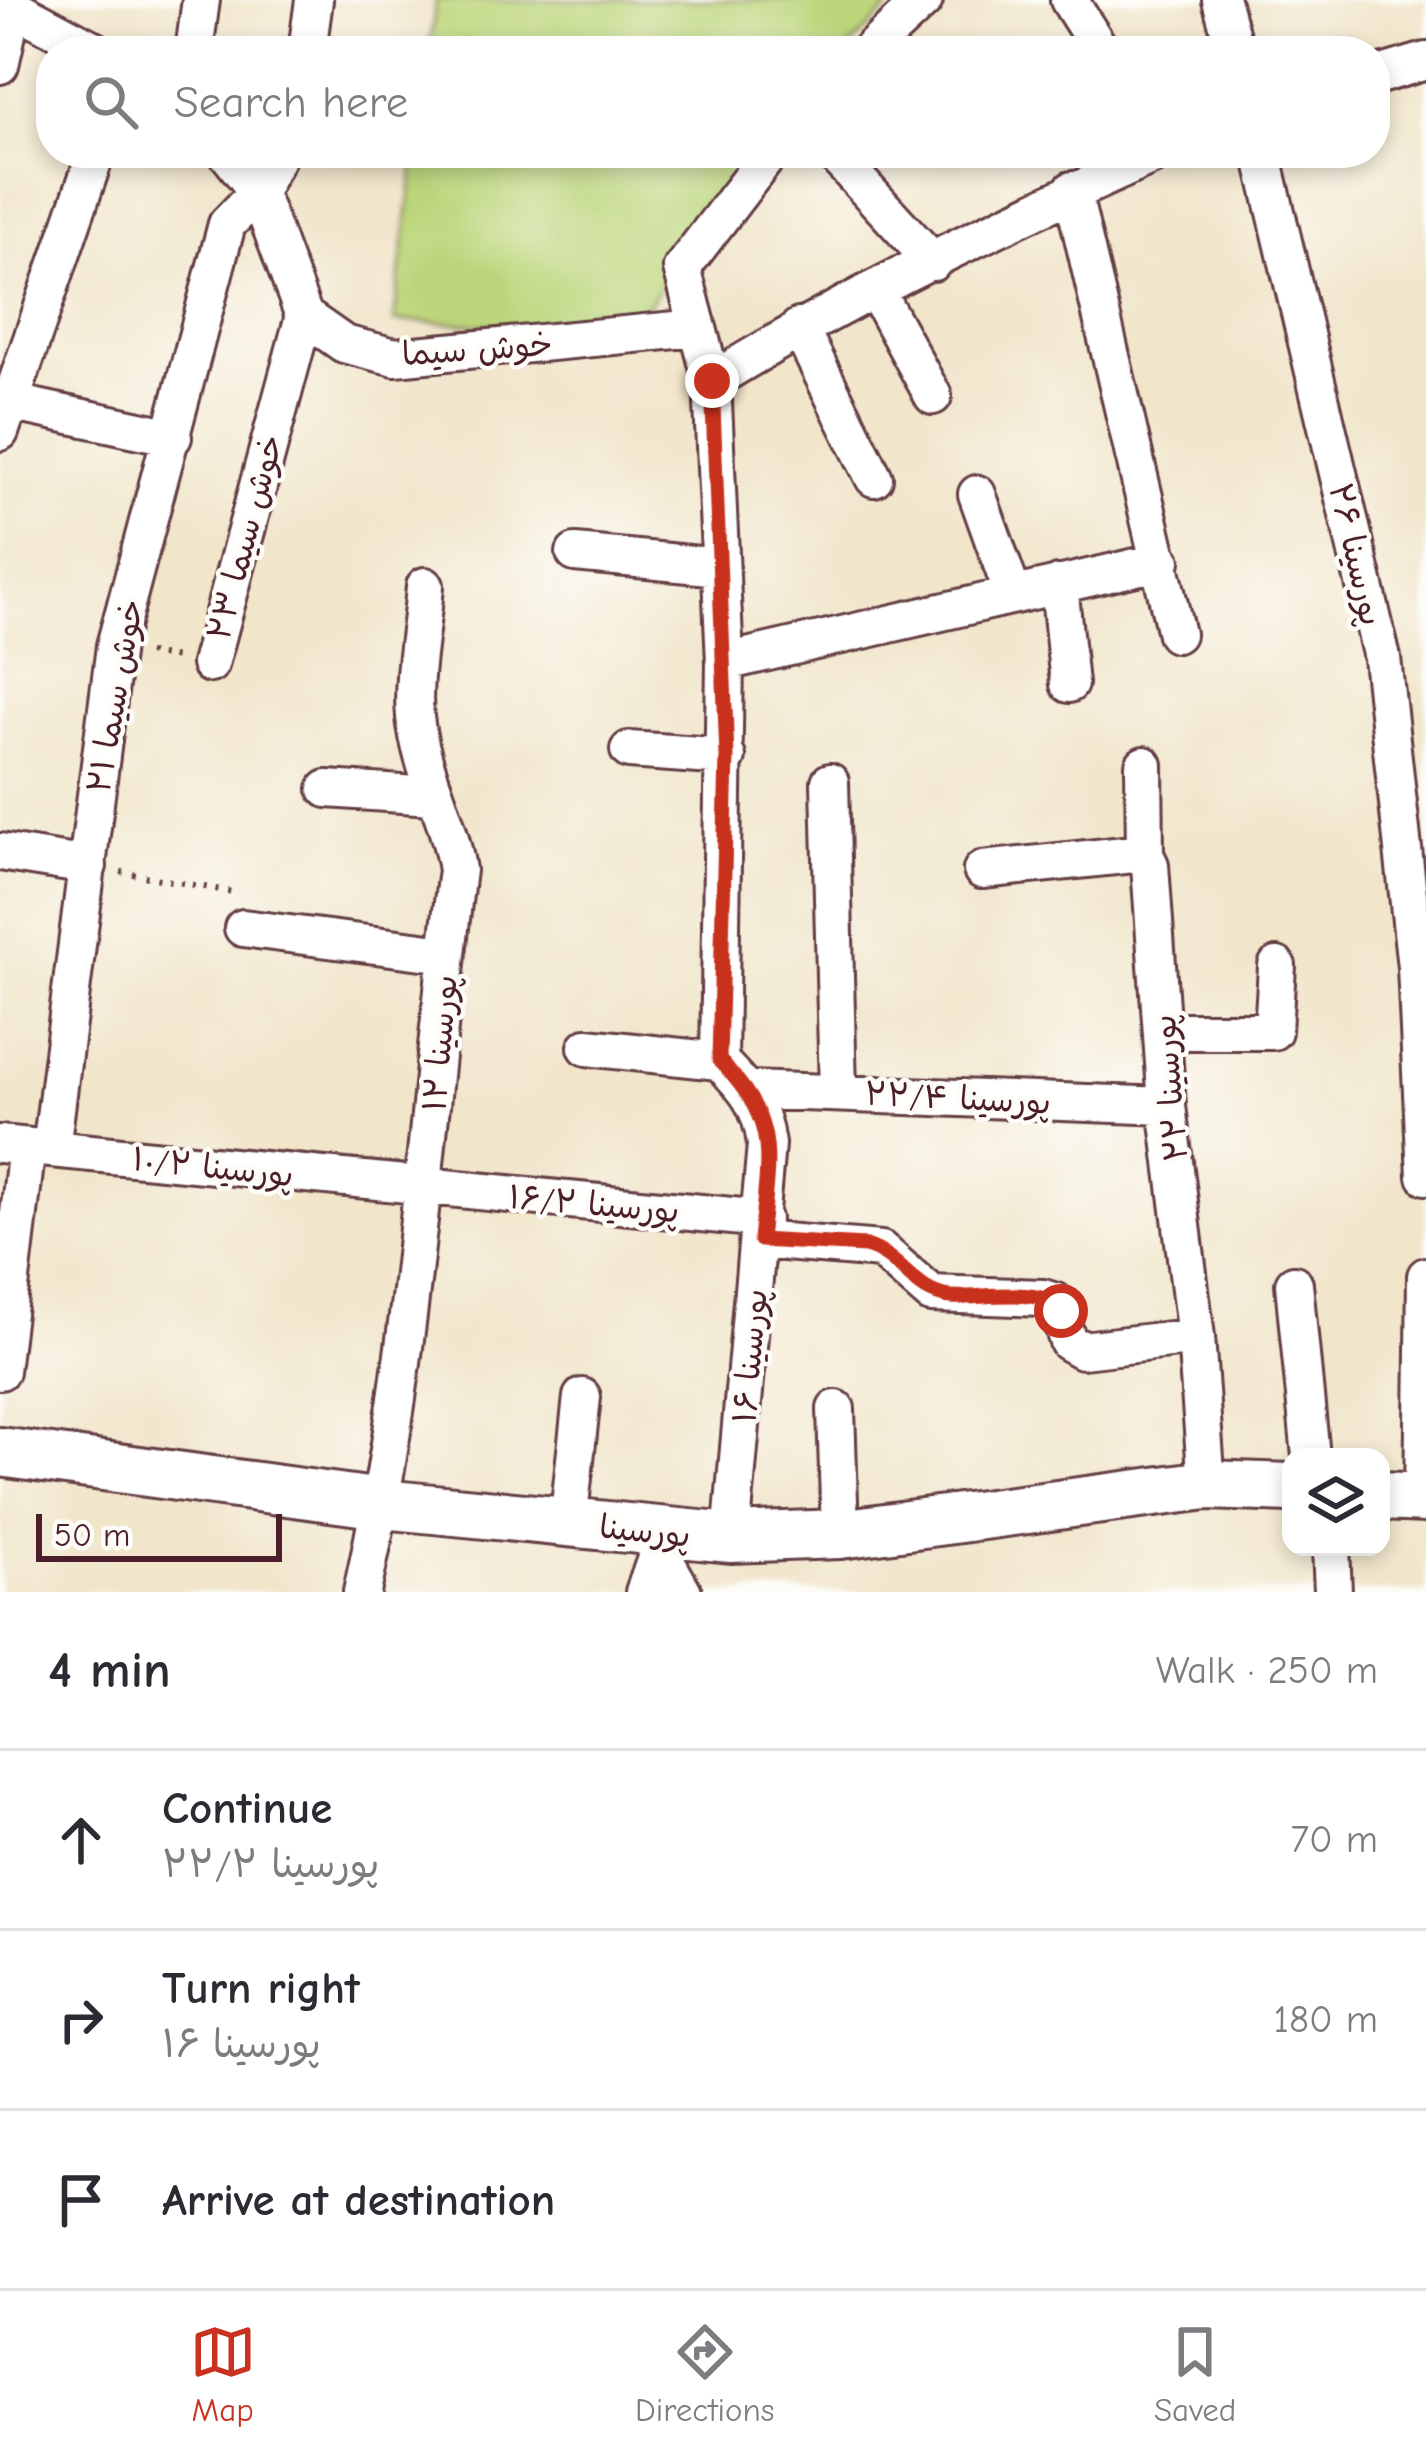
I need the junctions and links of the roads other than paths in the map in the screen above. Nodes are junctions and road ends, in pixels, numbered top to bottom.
1 (201, 0) edge
2 (314, 0) edge
3 (924, 0) edge
4 (1069, 0) edge
5 (1221, 0) edge
6 (6, 4) edge
7 (67, 36) edge
8 (196, 36) edge
9 (309, 36) edge
10 (884, 36) edge
11 (1091, 36) edge
12 (1231, 36) edge
13 (1426, 61) edge
14 (0, 65) edge
15 (1390, 72) edge
16 (92, 168) edge
17 (239, 168) edge
18 (271, 168) edge
19 (759, 168) edge
20 (847, 168) edge
21 (1122, 168) edge
22 (1266, 168) edge
23 (1072, 190) junction
24 (258, 192) junction
25 (933, 262) junction
26 (876, 291) junction
27 (304, 316) junction
28 (800, 327) junction
29 (698, 328) junction
30 (712, 381) junction
31 (934, 396) dead end
32 (4, 411) edge
33 (173, 436) junction
34 (874, 478) dead end
35 (977, 494) dead end
36 (575, 553) dead end
37 (1162, 561) junction
38 (720, 566) junction
39 (1059, 584) junction
40 (425, 586) dead end
41 (1013, 595) junction
42 (1176, 634) dead end
43 (725, 662) junction
44 (209, 664) road end
45 (1069, 684) dead end
46 (629, 750) dead end
47 (727, 757) junction
48 (1144, 765) dead end
49 (830, 782) dead end
50 (327, 789) dead end
51 (433, 796) junction
52 (0, 852) edge
53 (1145, 855) junction
54 (88, 866) junction
55 (982, 870) dead end
56 (243, 928) road end
57 (446, 954) junction
58 (1277, 966) dead end
59 (1164, 1031) junction
60 (587, 1047) dead end
61 (719, 1060) junction
62 (749, 1090) junction
63 (838, 1091) junction
64 (1167, 1106) junction
65 (26, 1147) edge
66 (1426, 1176) edge
67 (426, 1187) junction
68 (761, 1229) junction
69 (1426, 1276) edge
70 (1294, 1284) dead end
71 (1196, 1337) junction
72 (0, 1371) edge
73 (582, 1396) dead end
74 (836, 1409) dead end
75 (1310, 1448) edge
76 (0, 1452) edge
77 (1207, 1485) junction
78 (1282, 1488) edge
79 (1410, 1497) edge
80 (382, 1504) junction
81 (568, 1522) junction
82 (840, 1534) junction
83 (731, 1538) junction
84 (653, 1540) junction
85 (1331, 1556) edge
86 (362, 1592) edge
87 (644, 1592) edge
88 (683, 1592) edge
89 (1333, 1592) edge

1 - 8 street
2 - 9 street
3 - 10 street
4 - 11 street
5 - 12 street
6 - 7 street
6 - 14 street
13 - 15 street
16 - 32 street
17 - 24 street
18 - 24 street, خوش سیما ۲۱
19 - 29 street
20 - 25 street
21 - 23 street
22 - 66 street, پورسینا ۲۶
23 - 25 street
23 - 37 street
24 - 27 street
24 - 33 street, خوش سیما ۲۱
25 - 26 street
26 - 28 street
26 - 31 street
27 - 29 street, خوش سیما
27 - 44 street, خوش سیما ۲۳
28 - 30 street
28 - 34 street
29 - 30 street
30 - 38 street
32 - 33 street
33 - 54 street, خوش سیما ۲۱
35 - 41 street
36 - 38 street
37 - 39 street
37 - 42 street
38 - 43 street
39 - 41 street
39 - 45 street
40 - 51 street, پورسینا ۱۲
41 - 43 street
43 - 47 street
46 - 47 street
47 - 61 street
48 - 53 street, پورسینا ۲۲
49 - 63 street
50 - 51 street
51 - 57 street, پورسینا ۱۲
52 - 54 street
53 - 55 street
53 - 59 street, پورسینا ۲۲
54 - 65 street, خوش سیما ۲۱
56 - 57 street
57 - 67 street, پورسینا ۱۲
58 - 59 street
59 - 64 street, پورسینا ۲۲
60 - 61 street
61 - 62 street, پورسینا ۱۶
62 - 63 street, پورسینا ۲۲/۴
62 - 68 street, پورسینا ۱۶
63 - 64 street, پورسینا ۲۲/۴
64 - 71 street, پورسینا ۲۲
65 - 67 street, پورسینا ۱۰/۲
65 - 72 street, خوش سیما ۲۱
67 - 68 street, پورسینا ۱۶/۲
67 - 80 street, پورسینا ۱۲
68 - 71 street, پورسینا ۱۶/۲
68 - 83 street, پورسینا ۱۶
69 - 79 street
70 - 75 street
71 - 77 street, پورسینا ۲۲
73 - 81 street
74 - 82 street
76 - 80 street, پورسینا
77 - 78 street, پورسینا
77 - 82 street, پورسینا
80 - 81 street, پورسینا
80 - 86 street, پورسینا ۱۲
81 - 84 street, پورسینا
82 - 83 street, پورسینا
83 - 84 street, پورسینا
84 - 87 street
84 - 88 street
85 - 89 street

